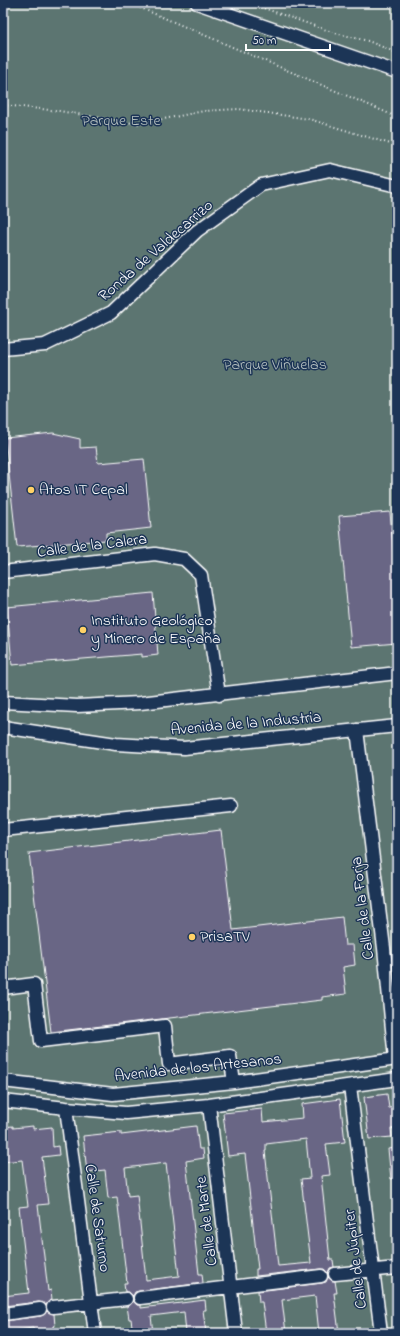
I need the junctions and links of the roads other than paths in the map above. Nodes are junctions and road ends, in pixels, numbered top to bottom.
1 (197, 3) edge
2 (397, 72) edge
3 (397, 186) edge
4 (3, 349) edge
5 (3, 572) edge
6 (397, 673) edge
7 (219, 695) junction
8 (3, 702) edge
9 (397, 726) edge
10 (3, 727) edge
11 (357, 730) junction
12 (231, 806) dead end
13 (3, 830) edge
14 (3, 988) edge
15 (396, 1059) edge
16 (397, 1080) edge
17 (3, 1081) edge
18 (234, 1082) junction
19 (350, 1086) junction
20 (3, 1101) edge
21 (209, 1105) junction
22 (66, 1108) junction
23 (397, 1268) edge
24 (375, 1270) junction
25 (335, 1274) dead end
26 (321, 1276) dead end
27 (231, 1288) junction
28 (140, 1298) dead end
29 (126, 1299) dead end
30 (92, 1303) junction
31 (53, 1308) dead end
32 (40, 1309) dead end
33 (3, 1314) edge
34 (95, 1333) edge
35 (236, 1333) edge
36 (381, 1333) edge

1 - 2 street
3 - 4 street, Ronda de Valdecarrizo
5 - 7 street, Calle de la Calera
6 - 7 street, Avenida de la Industria
7 - 8 street, Avenida de la Industria
9 - 11 street, Avenida de la Industria
10 - 11 street, Avenida de la Industria
11 - 15 street, Calle de la Forja
12 - 13 street
14 - 18 street
15 - 18 street, Avenida de los Artesanos
16 - 19 street
17 - 18 street, Avenida de los Artesanos
19 - 21 street
19 - 24 street, Calle de Júpiter
20 - 22 street
21 - 22 street
21 - 27 street, Calle de Marte
22 - 30 street, Calle de Saturno
23 - 24 street
24 - 25 street
24 - 36 street, Calle de Júpiter
26 - 27 street
27 - 28 street
27 - 35 street, Calle de Marte
29 - 30 street
30 - 31 street
30 - 34 street, Calle de Saturno
32 - 33 street

